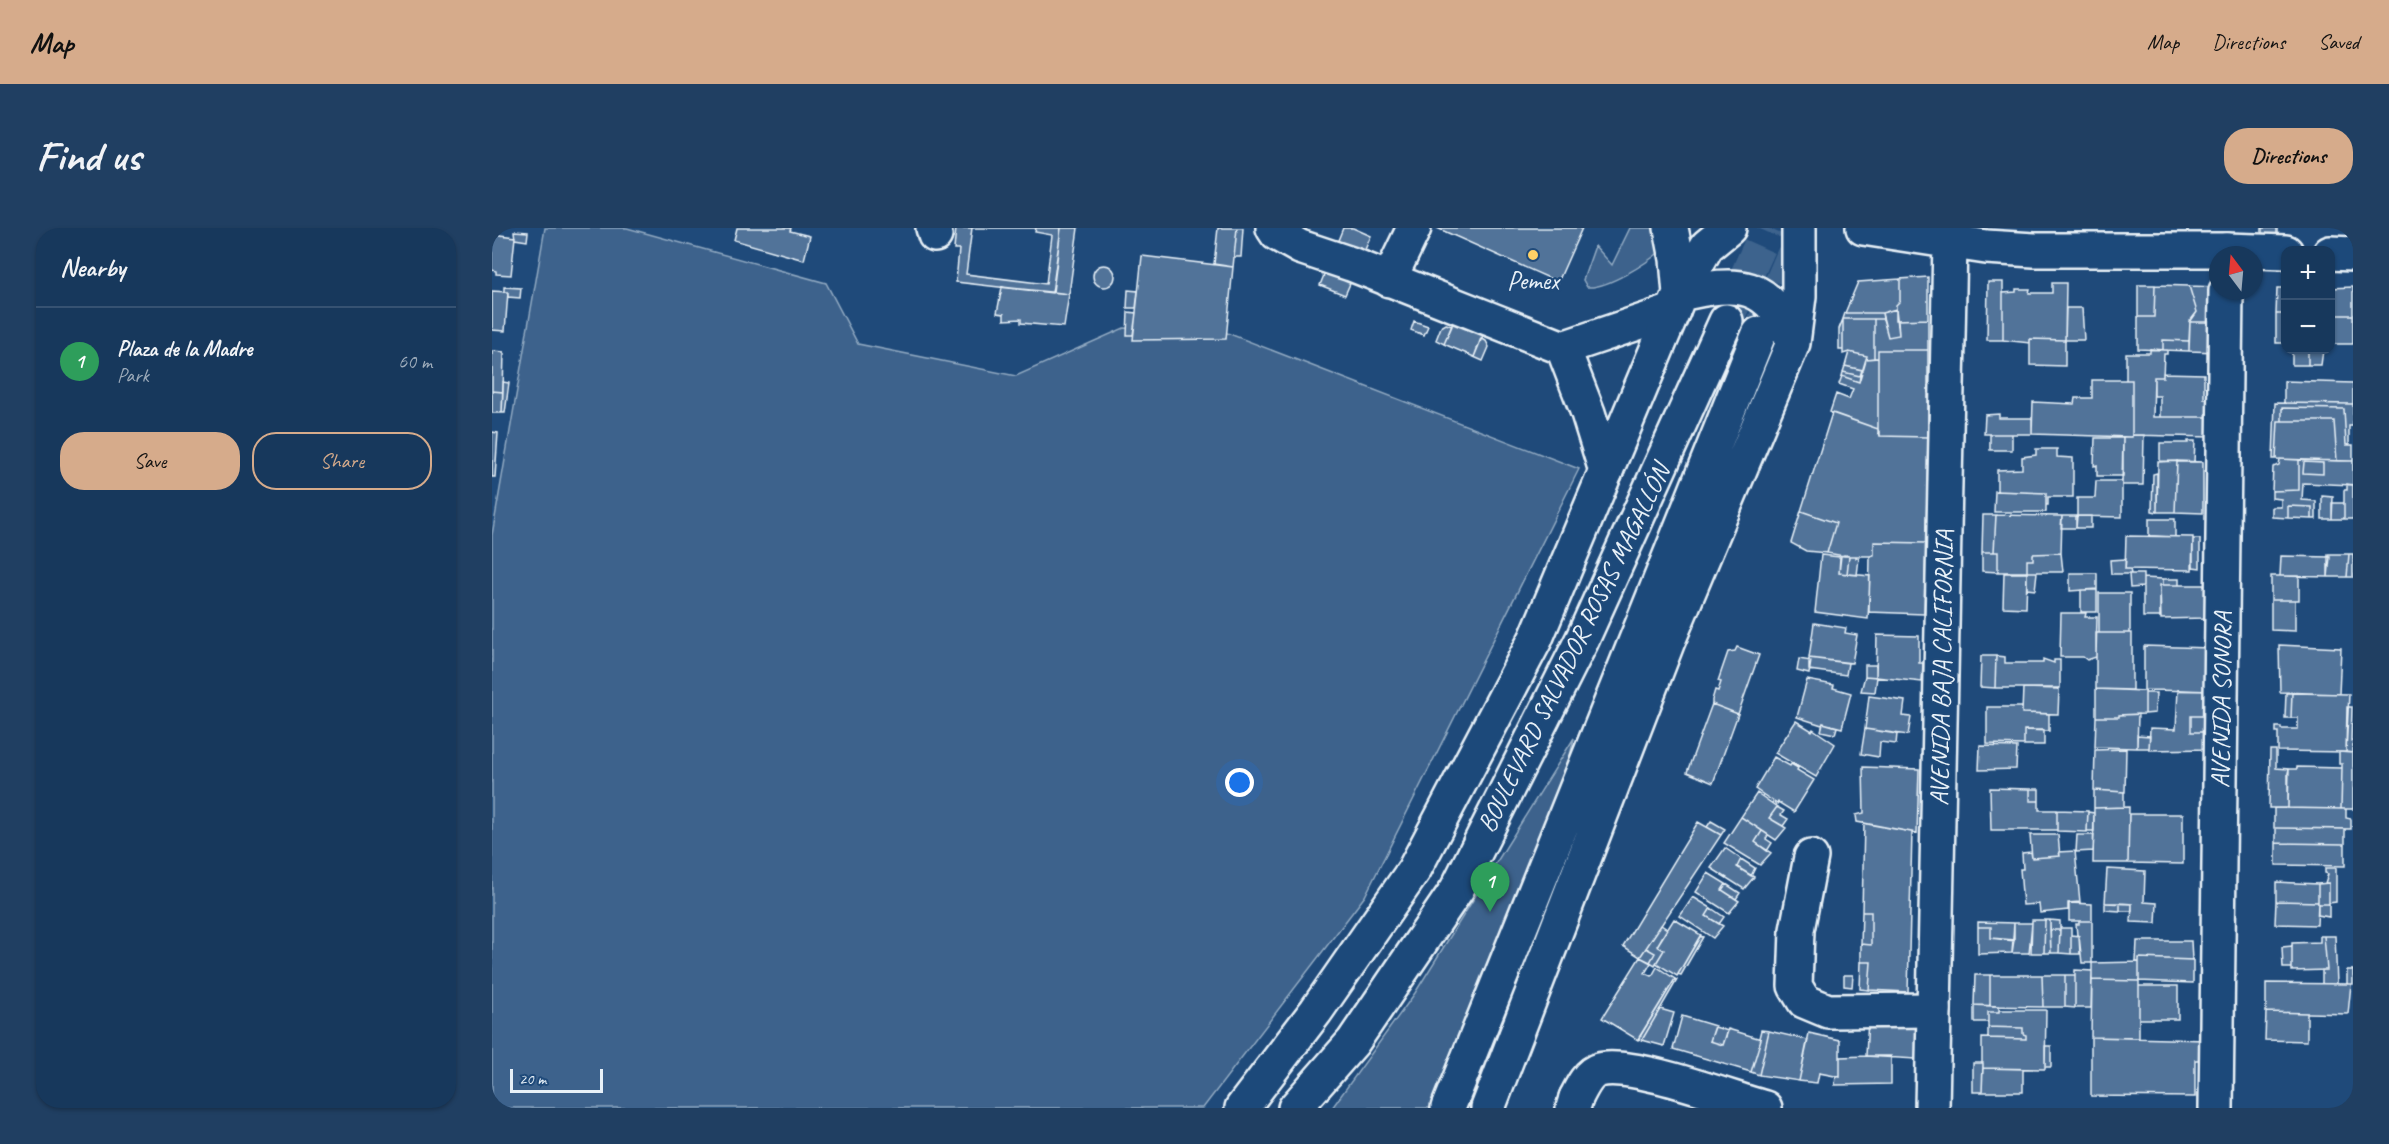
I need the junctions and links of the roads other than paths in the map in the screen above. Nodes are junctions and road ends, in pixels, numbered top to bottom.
1 (1273, 228) edge
2 (1414, 228) edge
3 (1671, 228) edge
4 (1729, 228) edge
5 (1799, 228) edge
6 (1863, 228) edge
7 (1949, 235) edge
8 (2263, 252) edge
9 (2281, 252) edge
10 (2209, 253) edge
11 (2335, 253) edge
12 (2353, 254) edge
13 (1389, 280) junction
14 (2226, 300) edge
15 (1677, 303) junction
16 (1726, 321) tunnel mouth
17 (1759, 334) tunnel mouth
18 (1793, 343) junction
19 (1563, 348) junction
20 (1606, 471) junction
21 (1811, 857) dead end
22 (1934, 1011) junction
23 (1353, 1041) junction
24 (1574, 1103) edge
25 (1242, 1108) edge
26 (1294, 1108) edge
27 (1311, 1108) edge
28 (1448, 1108) edge
29 (1488, 1108) edge
30 (1765, 1108) edge
31 (1932, 1108) edge
32 (2216, 1108) edge

1 - 13 main road
2 - 13 main road
3 - 15 main road
4 - 15 main road
5 - 18 main road
6 - 7 main road
7 - 10 main road
7 - 22 main road, AVENIDA BAJA CALIFORNIA
8 - 9 main road
11 - 12 main road
13 - 19 main road
14 - 32 main road, AVENIDA SONORA
15 - 18 main road
15 - 19 main road
15 - 20 main road
16 - 23 main road, BOULEVARD SALVADOR ROSAS MAGALLÓN
17 - 28 main road, BOULEVARD SALVADOR ROSAS MAGALLÓN
18 - 29 main road
19 - 20 main road
20 - 25 main road
21 - 22 main road
22 - 31 main road, AVENIDA BAJA CALIFORNIA
23 - 26 main road, BOULEVARD SALVADOR ROSAS MAGALLÓN
23 - 27 main road
24 - 30 main road

